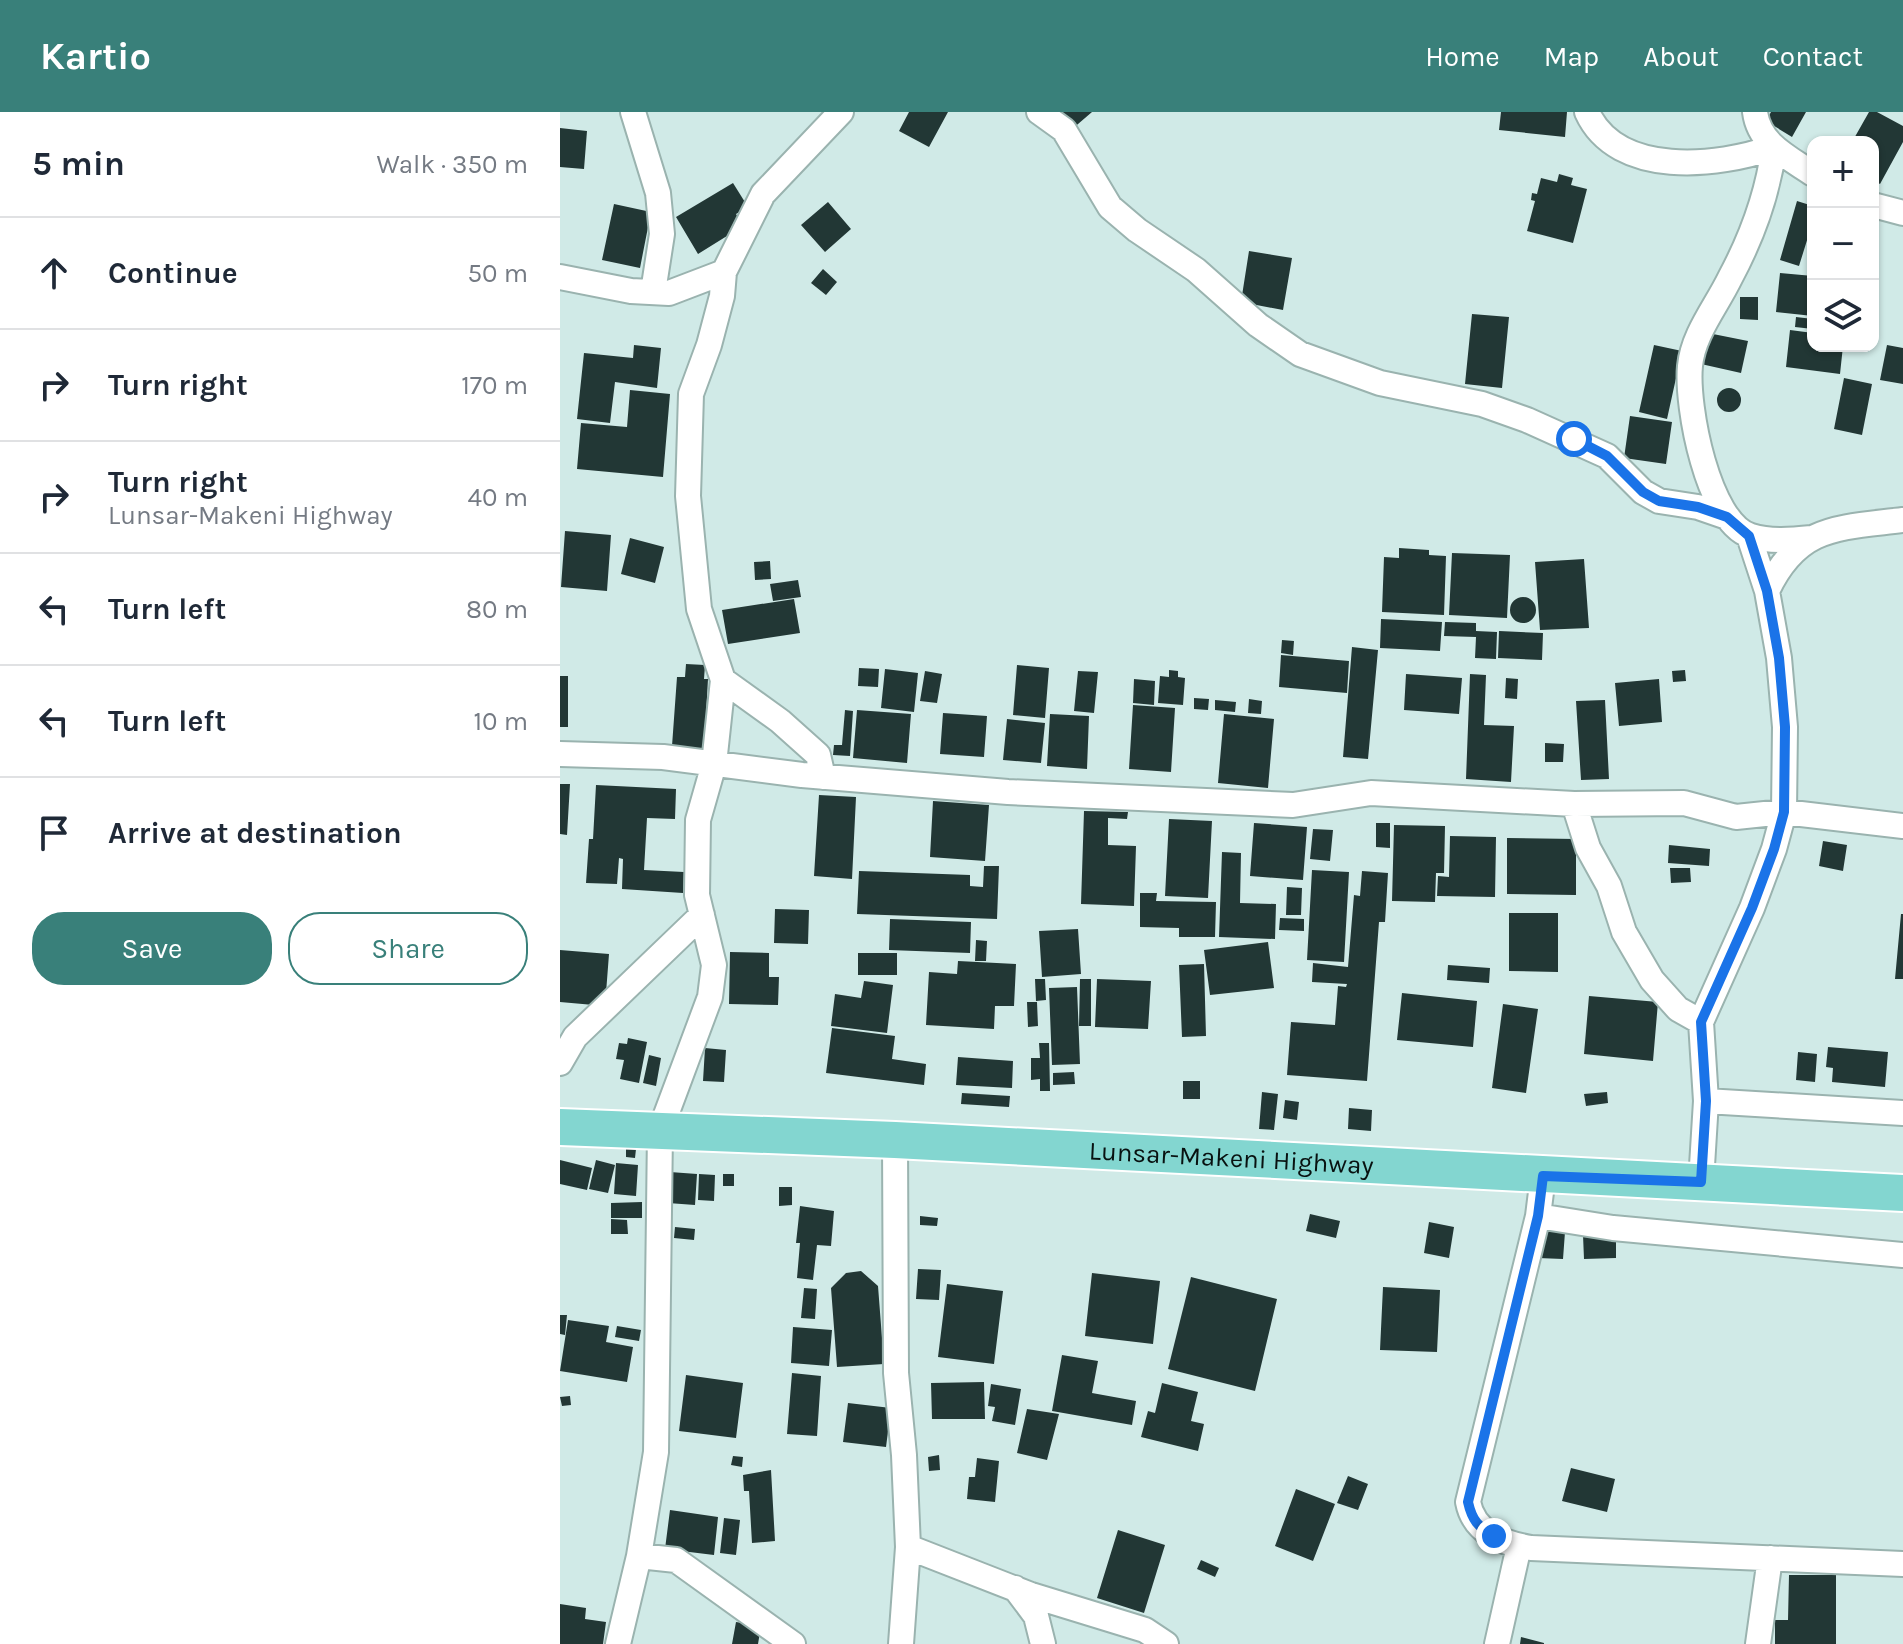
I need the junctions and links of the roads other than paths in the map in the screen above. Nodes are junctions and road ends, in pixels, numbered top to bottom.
1 (633, 112) edge
2 (841, 112) edge
3 (1039, 112) edge
4 (1587, 112) edge
5 (1755, 112) edge
6 (1774, 147) junction
7 (1807, 170) edge
8 (1879, 207) edge
9 (1903, 213) edge
10 (724, 272) junction
11 (560, 277) edge
12 (653, 292) junction
13 (1727, 517) junction
14 (1903, 520) edge
15 (1749, 536) junction
16 (1812, 538) junction
17 (1767, 591) junction
18 (723, 680) junction
19 (560, 754) edge
20 (714, 764) junction
21 (823, 777) junction
22 (1574, 804) junction
23 (1784, 812) junction
24 (1903, 826) edge
25 (702, 915) junction
26 (1701, 1022) junction
27 (560, 1063) edge
28 (1706, 1101) junction
29 (1903, 1113) edge
30 (560, 1127) edge
31 (660, 1131) junction
32 (895, 1140) junction
33 (1543, 1176) junction
34 (1701, 1182) junction
35 (1903, 1193) edge
36 (1538, 1216) junction
37 (1903, 1255) edge
38 (1519, 1546) junction
39 (908, 1547) junction
40 (639, 1556) junction
41 (1770, 1558) junction
42 (1903, 1564) edge
43 (1015, 1588) junction
44 (618, 1644) edge
45 (793, 1644) edge
46 (901, 1644) edge
47 (1043, 1644) edge
48 (1166, 1644) edge
49 (1497, 1644) edge
50 (1758, 1644) edge

1 - 12 street
2 - 10 street
3 - 13 street
4 - 6 street
5 - 6 street
6 - 7 street
6 - 13 street
8 - 9 street
10 - 12 street
10 - 18 street
11 - 12 street
13 - 15 street
14 - 16 street
15 - 16 street
15 - 17 street
16 - 17 street
17 - 23 street
18 - 20 street
18 - 21 street
19 - 20 street
20 - 21 street
20 - 25 street
21 - 22 street
22 - 23 street
22 - 26 street
23 - 24 street
23 - 26 street
25 - 27 street
25 - 31 street
26 - 28 street
28 - 29 street
28 - 34 street
30 - 31 main road, Lunsar-Makeni Highway
31 - 32 main road, Lunsar-Makeni Highway
31 - 40 street
32 - 33 main road, Lunsar-Makeni Highway
32 - 39 street
33 - 34 main road, Lunsar-Makeni Highway
33 - 36 street
34 - 35 main road, Lunsar-Makeni Highway
36 - 37 street
36 - 38 street
38 - 41 street
38 - 49 street
39 - 43 street
39 - 46 street
40 - 44 street
40 - 45 street
41 - 42 street
41 - 50 street
43 - 47 street
43 - 48 street

